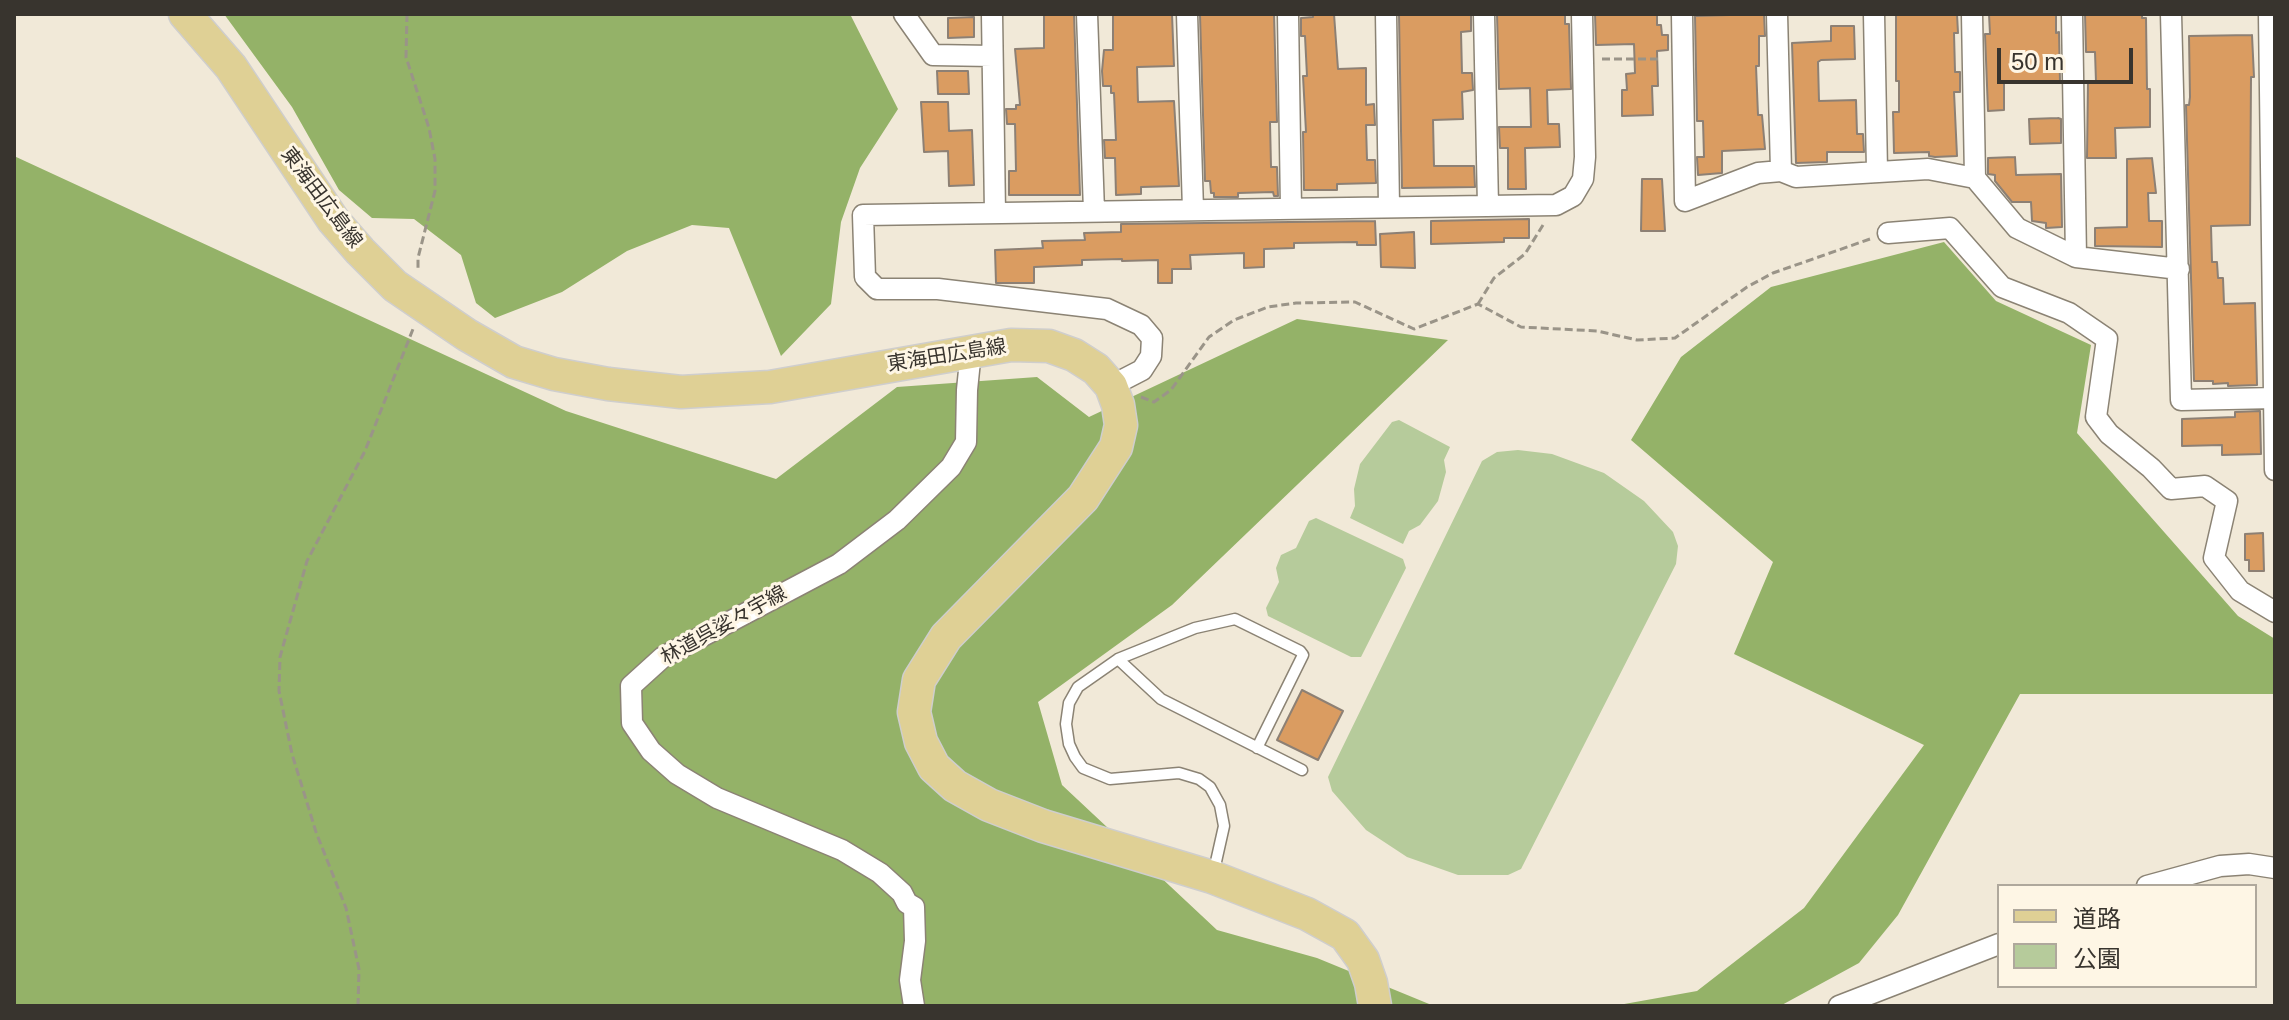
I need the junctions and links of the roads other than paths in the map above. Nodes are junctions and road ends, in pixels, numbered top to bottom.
1 (185, 14) edge
2 (904, 14) edge
3 (992, 14) edge
4 (1087, 14) edge
5 (1187, 14) edge
6 (1288, 14) edge
7 (1386, 14) edge
8 (1484, 14) edge
9 (1582, 14) edge
10 (1682, 14) edge
11 (1777, 14) edge
12 (1874, 14) edge
13 (1972, 14) edge
14 (2072, 14) edge
15 (2171, 14) edge
16 (2269, 14) edge
17 (992, 56) junction
18 (1781, 171) junction
19 (1877, 171) junction
20 (1975, 178) junction
21 (2273, 186) edge
22 (1389, 206) junction
23 (1488, 206) junction
24 (1291, 209) junction
25 (1193, 210) junction
26 (1094, 211) junction
27 (995, 213) junction
28 (1888, 233) road end
29 (2076, 257) junction
30 (2179, 269) junction
31 (2274, 342) edge
32 (971, 351) junction
33 (1111, 386) junction
34 (2275, 398) edge
35 (2275, 470) edge
36 (2275, 612) edge
37 (1118, 659) junction
38 (1257, 748) junction
39 (1302, 770) dead end
40 (2275, 868) edge
41 (1212, 877) junction
42 (2154, 884) edge
43 (1997, 945) edge
44 (914, 1006) edge
45 (1375, 1006) edge
46 (1839, 1006) edge

1 - 32 main road, 東海田広島線
2 - 17 street
3 - 17 street
4 - 26 street
5 - 25 street
6 - 24 street
7 - 22 street
8 - 23 street
9 - 23 street
10 - 18 street
11 - 18 street
12 - 19 street
13 - 20 street
14 - 29 street
15 - 30 street
16 - 21 street
17 - 27 street
18 - 19 street
19 - 20 street
20 - 29 street
21 - 31 street
22 - 23 street
22 - 24 street
24 - 25 street
25 - 26 street
26 - 27 street
27 - 33 street
28 - 36 street
29 - 30 street
30 - 34 street
31 - 34 street
32 - 33 main road, 東海田広島線
32 - 44 street, 林道呉娑々宇線
33 - 41 main road
34 - 35 street
37 - 38 lane
37 - 38 lane
37 - 41 lane
38 - 39 lane
40 - 42 street
41 - 45 main road
43 - 46 street

